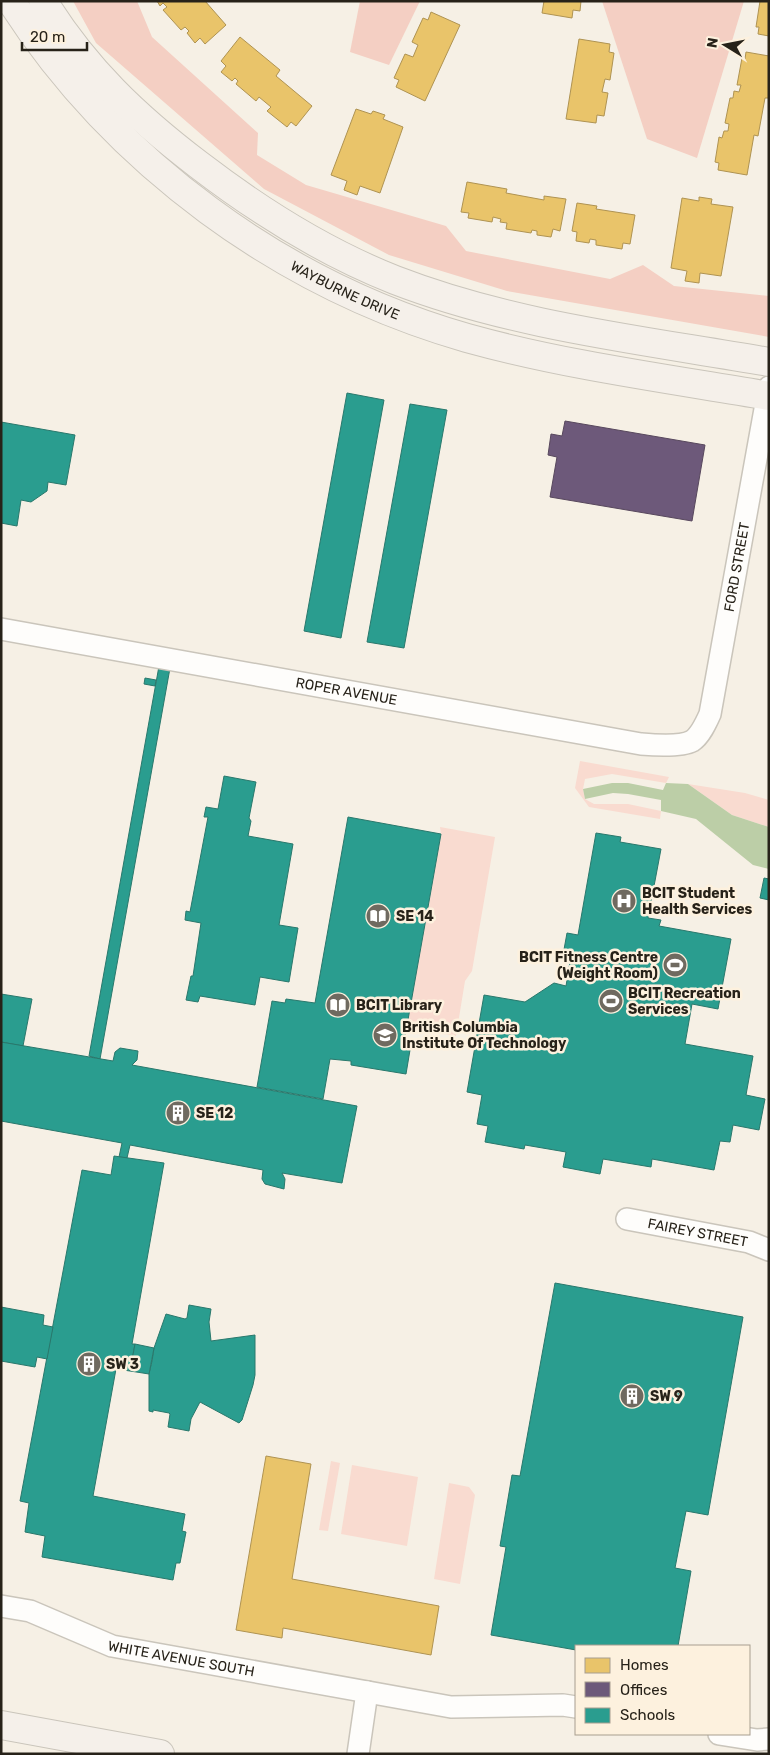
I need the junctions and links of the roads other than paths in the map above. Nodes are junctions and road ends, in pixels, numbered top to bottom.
1 (43, 1) edge
2 (18, 4) edge
3 (769, 362) edge
4 (768, 393) edge
5 (1, 629) edge
6 (692, 741) joint
7 (628, 1219) dead end
8 (769, 1250) edge
9 (1, 1606) edge
10 (367, 1692) junction
11 (575, 1707) edge
12 (1, 1725) edge
13 (725, 1735) edge
14 (769, 1739) edge
15 (160, 1754) edge
16 (358, 1754) edge

1 - 3 street, WAYBURNE DRIVE
2 - 4 street, WAYBURNE DRIVE
4 - 6 street, FORD STREET
5 - 6 street, ROPER AVENUE
7 - 8 street, FAIREY STREET
9 - 10 street, WHITE AVENUE SOUTH
10 - 11 street, WHITE AVENUE SOUTH
10 - 16 street
12 - 15 street
13 - 14 street

